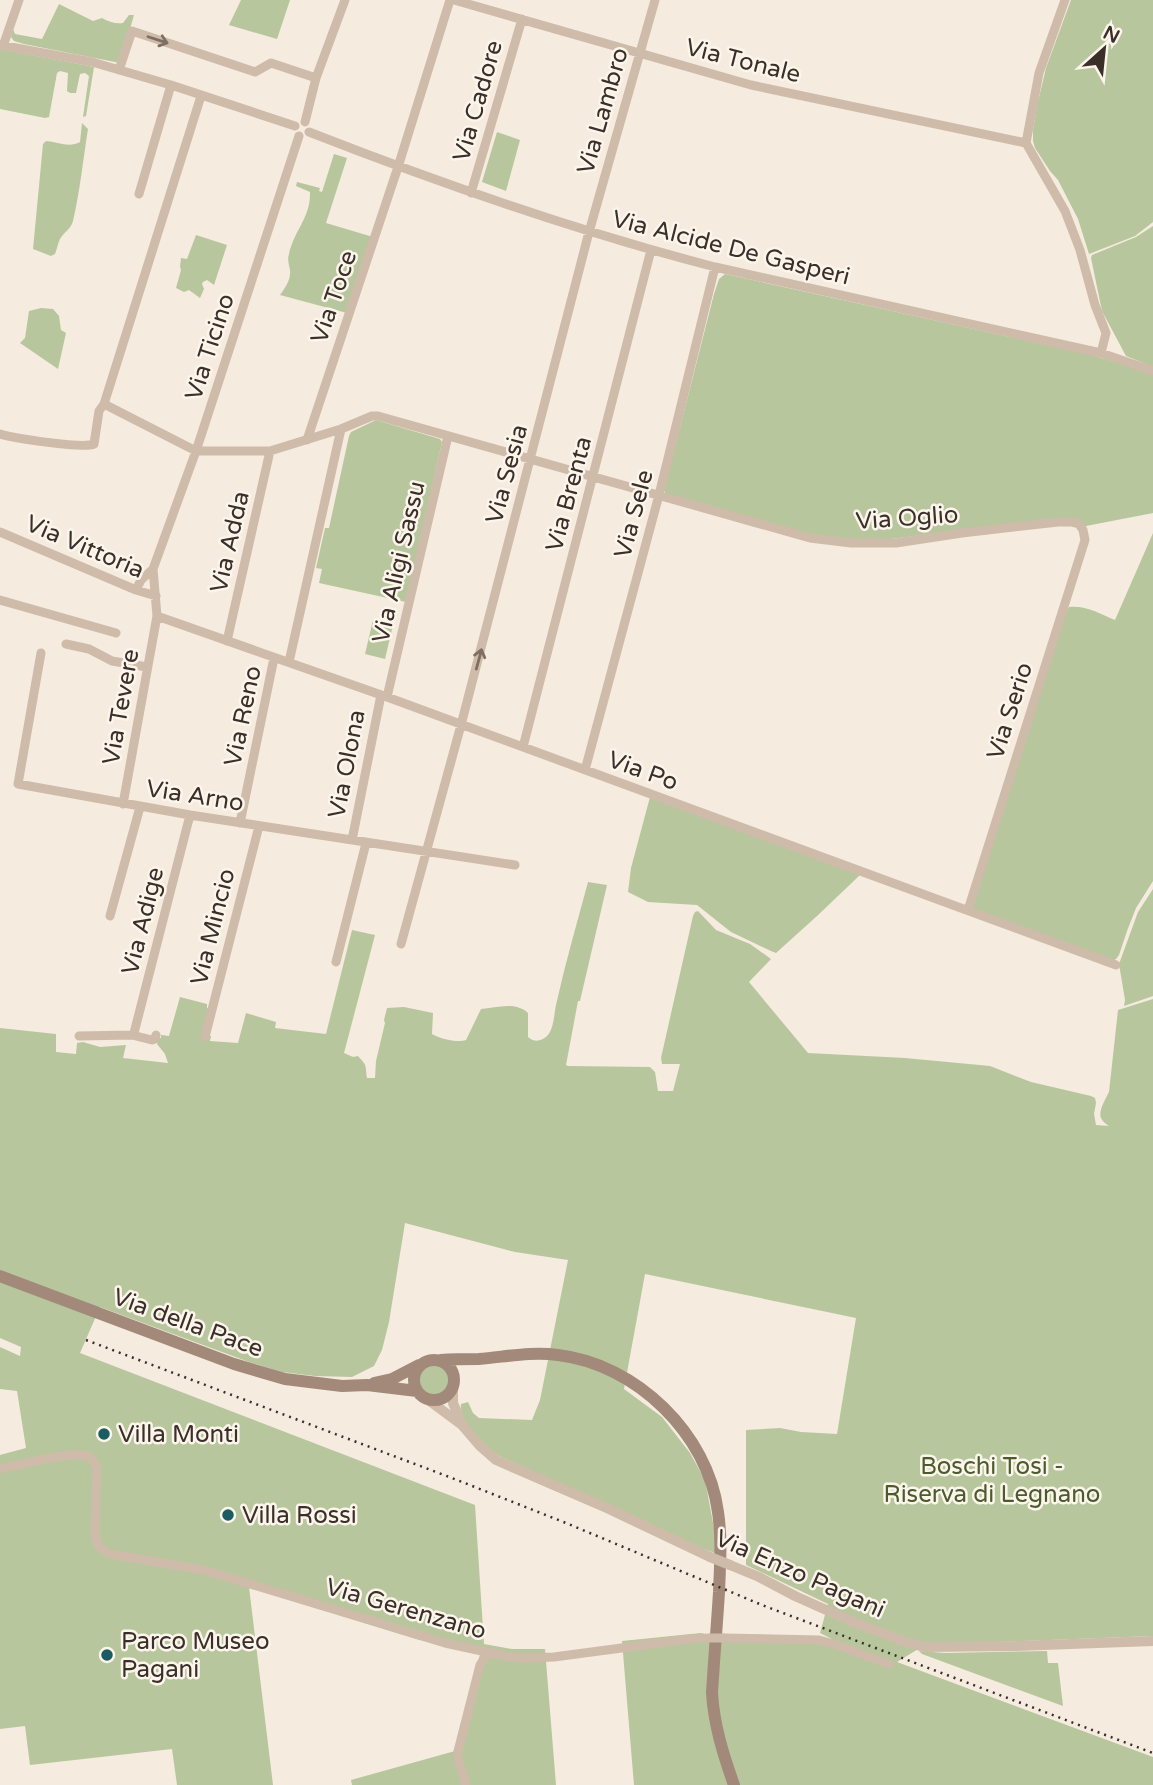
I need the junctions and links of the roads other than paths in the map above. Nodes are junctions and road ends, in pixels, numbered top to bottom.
1 (19, 0) edge
2 (345, 0) edge
3 (452, 0) edge
4 (656, 0) edge
5 (1065, 0) edge
6 (522, 19) junction
7 (1, 46) edge
8 (639, 53) junction
9 (120, 70) junction
10 (316, 78) junction
11 (171, 85) junction
12 (201, 96) junction
13 (305, 122) junction
14 (297, 131) junction
15 (309, 132) junction
16 (1026, 143) junction
17 (398, 167) junction
18 (471, 193) junction
19 (139, 194) dead end
20 (589, 232) junction
21 (651, 250) junction
22 (715, 267) junction
23 (1101, 354) junction
24 (1153, 371) edge
25 (104, 404) junction
26 (341, 429) junction
27 (0, 434) edge
28 (448, 436) junction
29 (307, 440) junction
30 (196, 451) junction
31 (270, 451) junction
32 (531, 459) junction
33 (594, 476) junction
34 (659, 495) junction
35 (1079, 524) joint
36 (0, 532) edge
37 (153, 569) junction
38 (141, 580) junction
39 (136, 590) junction
40 (155, 591) junction
41 (0, 600) edge
42 (157, 616) junction
43 (116, 633) dead end
44 (227, 641) junction
45 (66, 643) dead end
46 (41, 653) dead end
47 (274, 657) junction
48 (289, 663) junction
49 (147, 667) junction
50 (384, 696) junction
51 (461, 725) junction
52 (523, 747) junction
53 (585, 770) junction
54 (123, 804) junction
55 (140, 807) junction
56 (190, 815) junction
57 (240, 823) junction
58 (259, 826) junction
59 (352, 841) junction
60 (366, 843) junction
61 (426, 852) junction
62 (515, 865) dead end
63 (968, 909) junction
64 (110, 916) dead end
65 (401, 944) dead end
66 (336, 962) dead end
67 (1116, 965) dead end
68 (132, 1035) junction
69 (156, 1035) dead end
70 (79, 1036) dead end
71 (205, 1038) dead end
72 (0, 1276) edge
73 (480, 1359) junction
74 (441, 1360) junction
75 (421, 1364) junction
76 (454, 1383) junction
77 (367, 1385) junction
78 (422, 1395) junction
79 (462, 1424) junction
80 (0, 1469) edge
81 (716, 1637) junction
82 (1153, 1641) edge
83 (488, 1653) junction
84 (889, 1664) dead end
85 (466, 1785) edge
86 (734, 1785) edge

1 - 7 street
2 - 10 street
3 - 6 street, Via Tonale
3 - 17 street, Via Toce
4 - 8 street, Via Lambro
5 - 16 street
6 - 8 street, Via Tonale
6 - 18 street, Via Cadore
7 - 9 street
8 - 16 street, Via Tonale
8 - 20 street, Via Lambro
9 -> 10 street
9 - 11 street
10 - 13 street
11 - 12 street
11 - 19 street
12 - 14 street
12 - 25 street
13 - 14 street
13 - 15 street
14 - 15 street
14 - 30 street, Via Ticino
15 - 17 street, Via Alcide De Gasperi
16 - 23 street
17 - 18 street, Via Alcide De Gasperi
17 - 29 street, Via Toce
18 - 20 street, Via Alcide De Gasperi
20 - 21 street, Via Alcide De Gasperi
20 - 32 street, Via Sesia
21 - 22 street, Via Alcide De Gasperi
21 - 33 street, Via Brenta
22 - 23 street, Via Alcide De Gasperi
22 - 34 street, Via Sele
23 - 24 street, Via Alcide De Gasperi
25 - 27 street
25 - 30 street
26 - 28 street, Via Oglio
26 - 29 street, Via Oglio
26 - 48 street
28 - 32 street, Via Oglio
28 - 50 street, Via Aligi Sassu
29 - 31 street, Via Oglio
30 - 31 street, Via Oglio
30 - 37 street, Via Ticino
31 - 44 street, Via Adda
32 - 33 street, Via Oglio
51 -> 32 street, Via Sesia
33 - 34 street, Via Oglio
33 - 52 street, Via Brenta
34 - 35 street, Via Oglio
34 - 53 street, Via Sele
35 - 63 street, Via Serio
36 - 39 street, Via Vittoria
37 - 38 street
37 - 40 street, Via Tevere
38 - 39 street
38 - 40 street
39 - 40 street, Via Vittoria
40 - 42 street, Via Tevere
41 - 43 street
42 - 44 street, Via Po
42 - 49 street, Via Tevere
44 - 47 street, Via Po
45 - 49 street
46 - 54 street, Via Arno
47 - 48 street, Via Po
47 - 57 street, Via Reno
48 - 50 street, Via Po
49 - 54 street, Via Tevere
50 - 51 street, Via Po
50 - 59 street, Via Olona
51 - 52 street, Via Po
51 - 61 street, Via Sesia
52 - 53 street, Via Po
53 - 63 street, Via Po
54 - 55 street, Via Arno
55 - 56 street, Via Arno
55 - 64 street
56 - 57 street, Via Arno
56 - 68 street, Via Adige
57 - 58 street, Via Arno
58 - 59 street, Via Arno
58 - 71 street, Via Mincio
59 - 60 street, Via Arno
60 - 61 street, Via Arno
60 - 66 street
61 - 62 street, Via Arno
61 - 65 street, Via Sesia
63 - 67 street, Via Po
68 - 69 street
68 - 70 street
72 - 77 main road, Via della Pace
73 - 74 main road
73 - 76 main road
73 - 81 main road
74 - 75 main road
74 - 76 main road
75 - 77 main road, Via della Pace
75 - 78 main road
76 - 78 main road
76 - 79 street, Via Enzo Pagani
77 - 78 main road, Via della Pace
78 - 79 street, Via Enzo Pagani
79 - 82 street, Via Enzo Pagani, bridge
80 - 83 street, Via Gerenzano
81 - 83 street, Via Gerenzano
81 - 84 street, Via Gerenzano
81 - 86 main road
83 - 85 street

